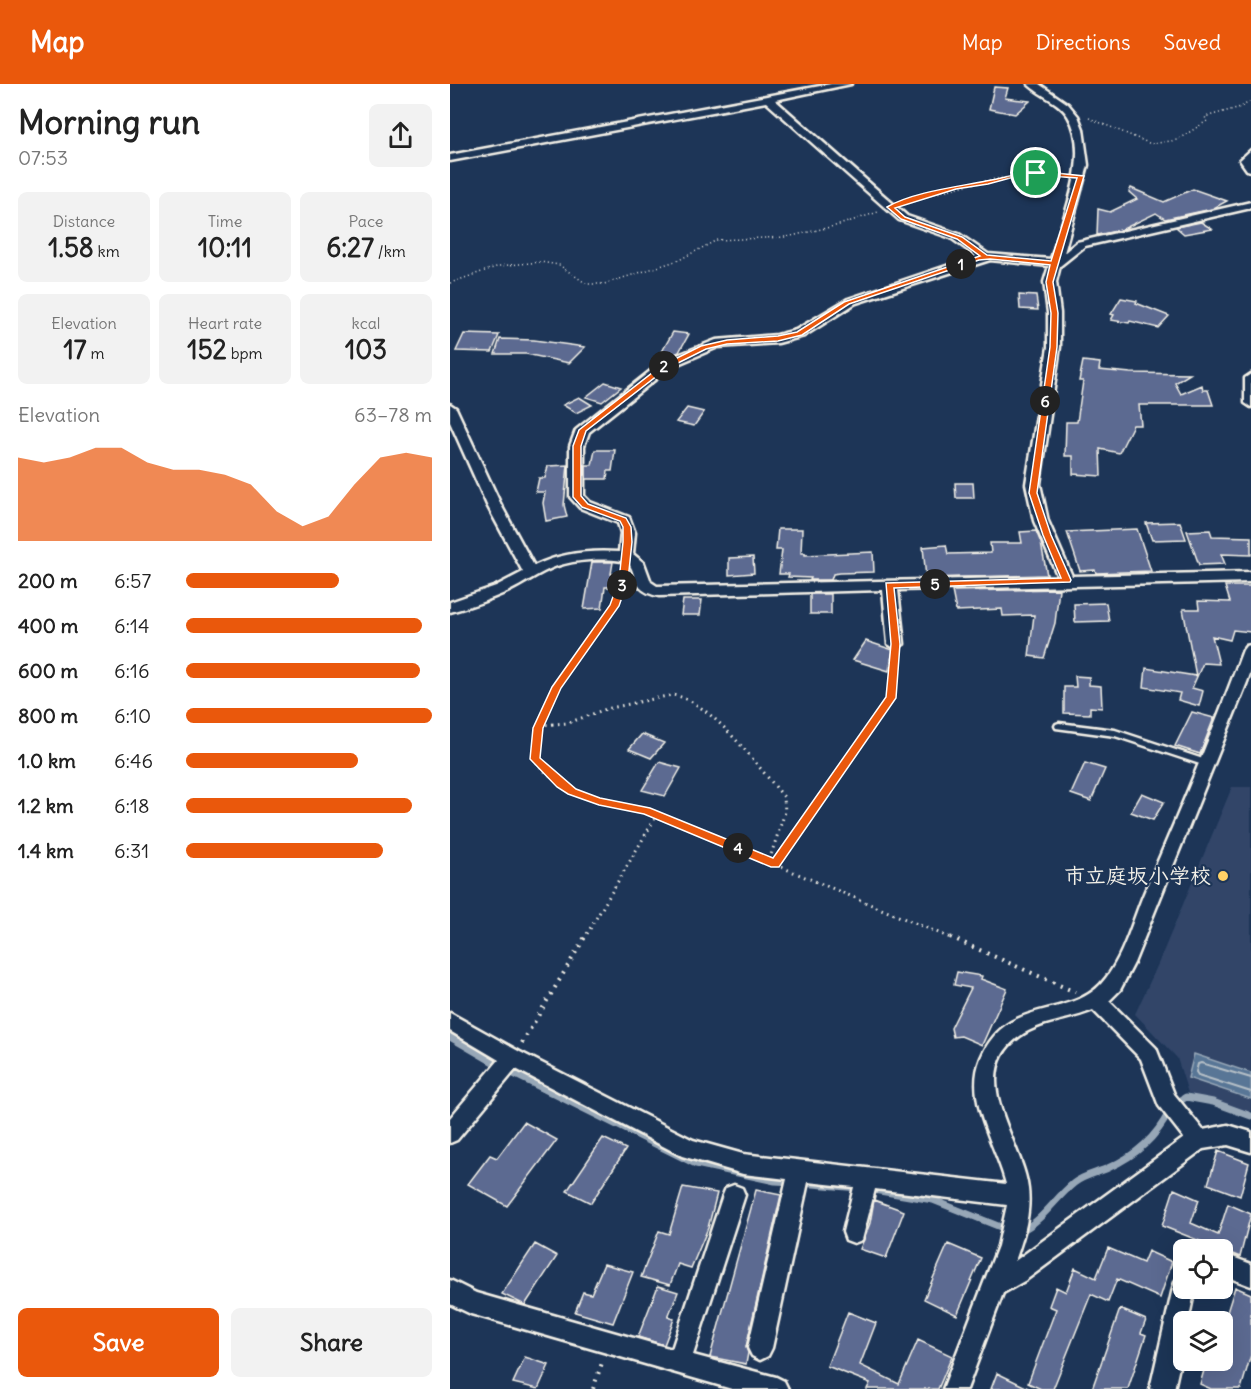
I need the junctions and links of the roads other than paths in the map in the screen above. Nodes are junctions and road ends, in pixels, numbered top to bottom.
1 (846, 84) edge
2 (1033, 84) edge
3 (767, 98) junction
4 (1251, 153) edge
5 (450, 158) edge
6 (1251, 168) edge
7 (1251, 205) edge
8 (985, 257) junction
9 (1054, 263) junction
10 (1251, 378) edge
11 (1251, 403) edge
12 (450, 408) edge
13 (626, 556) junction
14 (530, 572) junction
15 (1251, 577) edge
16 (1067, 580) junction
17 (890, 585) junction
18 (450, 607) edge
19 (896, 644) road end
20 (1251, 650) edge
21 (1059, 726) dead end
22 (1206, 763) junction
23 (1096, 1000) junction
24 (450, 1021) edge
25 (513, 1058) junction
26 (1192, 1132) junction
27 (450, 1133) edge
28 (1251, 1142) edge
29 (800, 1171) junction
30 (867, 1177) junction
31 (734, 1195) dead end
32 (1017, 1204) junction
33 (854, 1232) dead end
34 (1233, 1268) edge
35 (1251, 1275) edge
36 (996, 1283) junction
37 (450, 1291) edge
38 (1182, 1299) edge
39 (760, 1347) dead end
40 (679, 1363) junction
41 (776, 1389) edge
42 (955, 1389) edge
43 (1162, 1389) edge

1 - 3 street
2 - 9 street
3 - 5 street
3 - 8 street
4 - 6 street
7 - 9 street
8 - 9 street
8 - 13 street
9 - 16 street
10 - 11 street
12 - 14 street
13 - 14 street
13 - 17 street
14 - 18 street
15 - 16 street
16 - 17 street
17 - 19 street
20 - 22 street
21 - 22 lane
22 - 23 street
23 - 26 street
23 - 32 street
24 - 25 street
25 - 27 street
25 - 29 street
26 - 28 street
26 - 36 street
29 - 30 street
29 - 39 street
30 - 32 street
30 - 33 street
31 - 40 street
32 - 36 street
34 - 35 street
36 - 42 street
37 - 40 street
38 - 43 street
40 - 41 street

